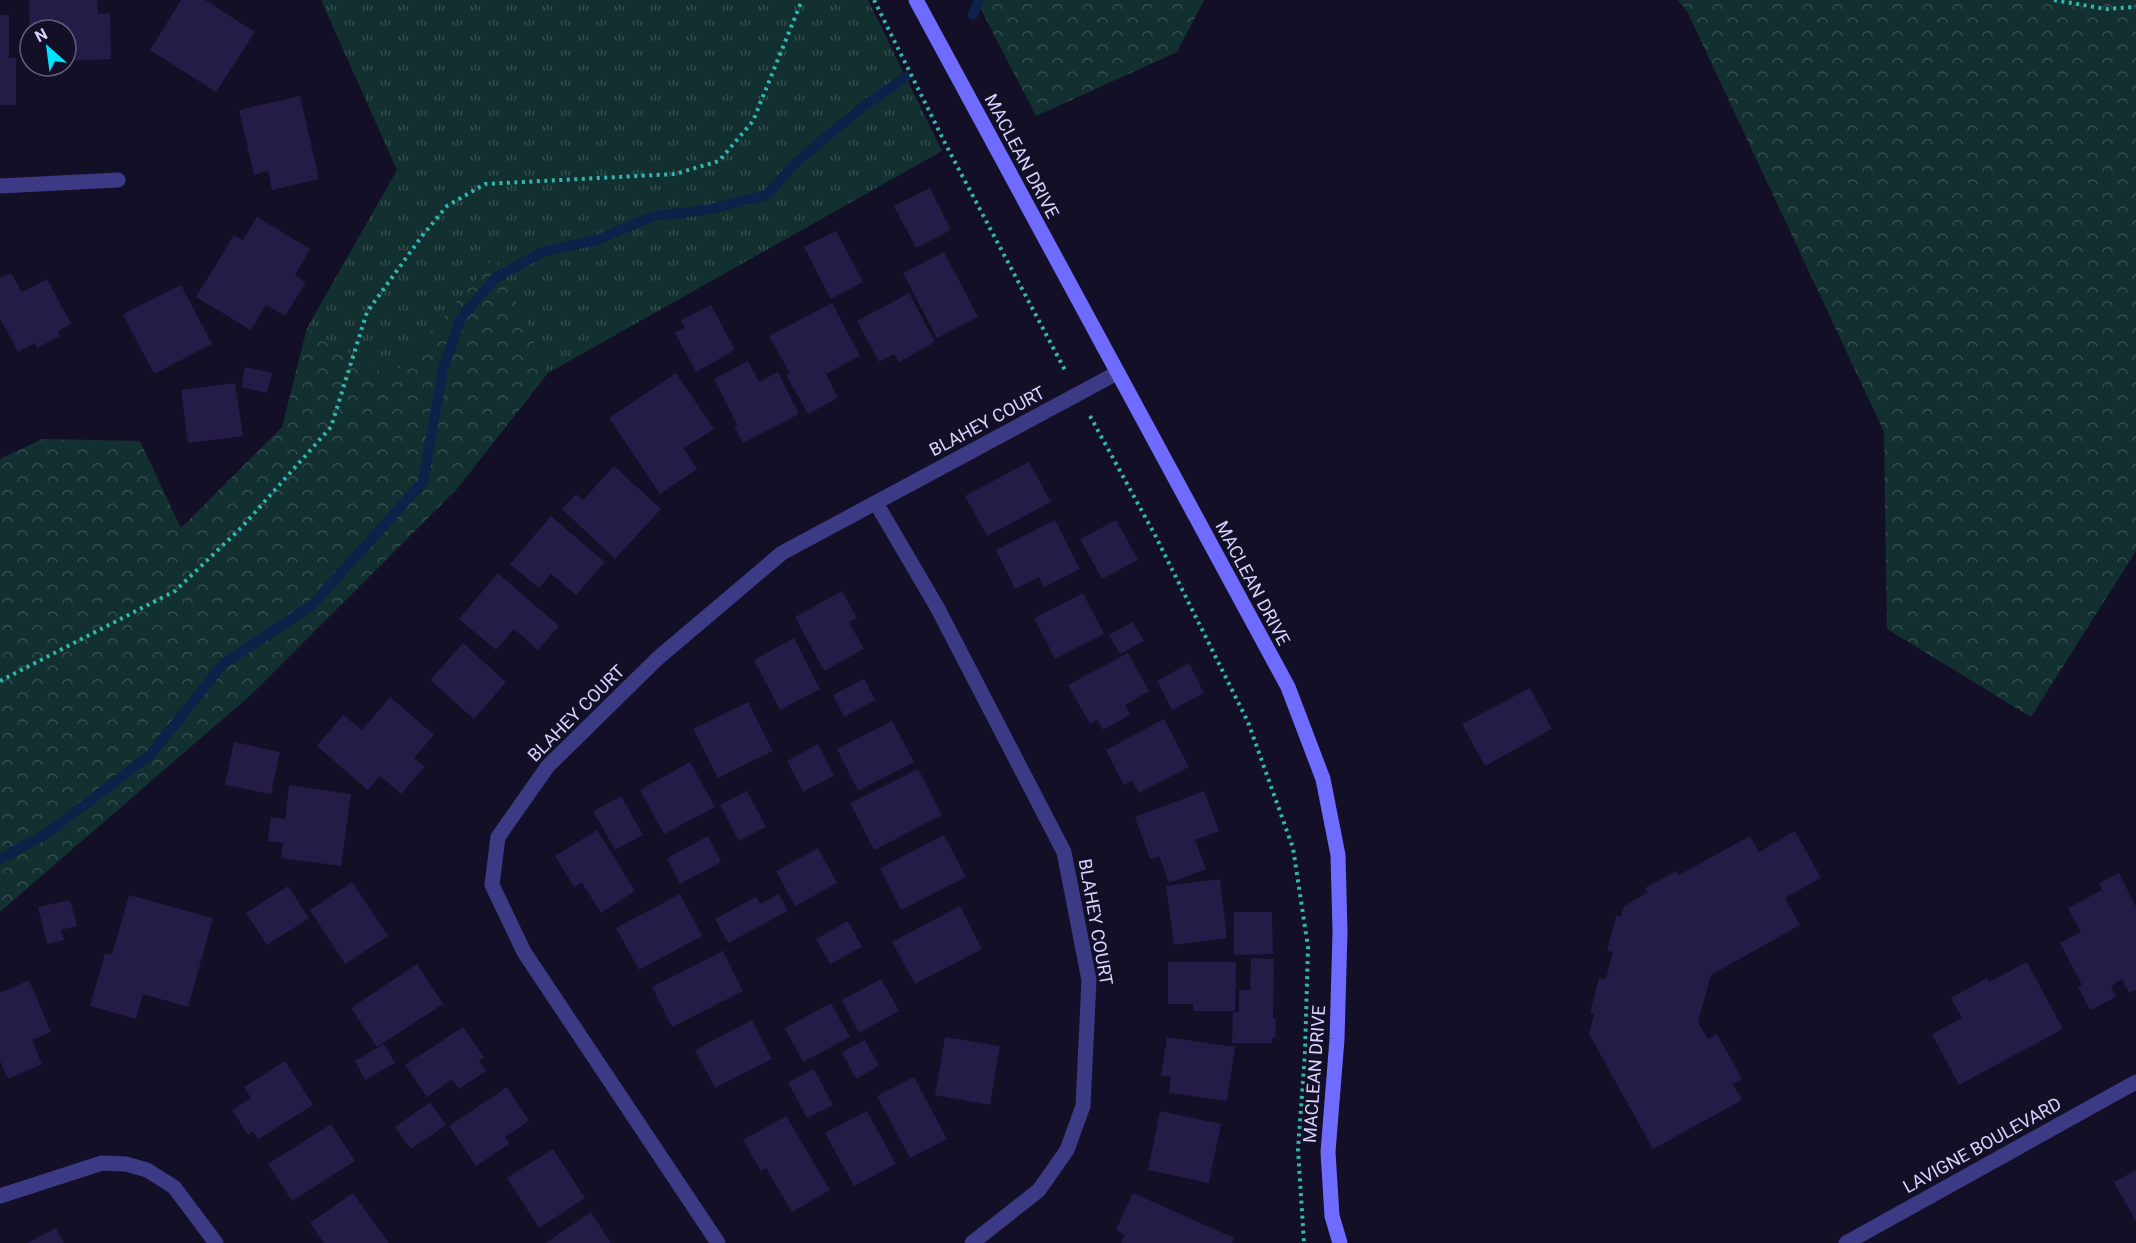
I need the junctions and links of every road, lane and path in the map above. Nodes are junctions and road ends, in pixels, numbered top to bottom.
1 (802, 0) edge
2 (874, 0) edge
3 (916, 0) edge
4 (2054, 0) edge
5 (2136, 7) edge
6 (118, 180) dead end
7 (0, 186) edge
8 (1117, 373) junction
9 (1078, 394) junction
10 (876, 503) junction
11 (0, 681) edge
12 (2136, 1082) edge
13 (0, 1196) edge
14 (216, 1243) edge
15 (718, 1243) edge
16 (972, 1243) edge
17 (1304, 1243) edge
18 (1340, 1243) edge
19 (1846, 1243) edge

1 - 11 path
2 - 9 path
3 - 8 street, MACLEAN DRIVE
4 - 5 path
6 - 7 street
8 - 9 street, BLAHEY COURT
8 - 18 street, MACLEAN DRIVE
9 - 10 street, BLAHEY COURT
9 - 17 path
10 - 15 street, BLAHEY COURT
10 - 16 street, BLAHEY COURT
12 - 19 street, LAVIGNE BOULEVARD
13 - 14 street

